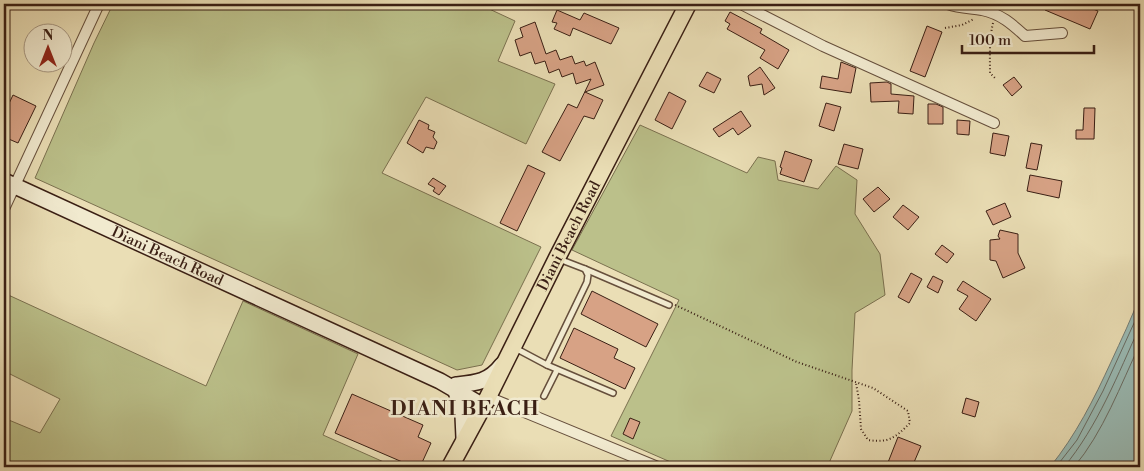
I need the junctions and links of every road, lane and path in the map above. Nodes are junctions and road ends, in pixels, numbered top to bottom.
1 (99, 4) edge
2 (688, 4) edge
3 (741, 4) edge
4 (948, 4) edge
5 (982, 10) junction
6 (994, 14) junction
7 (945, 28) dead end
8 (1062, 33) dead end
9 (995, 78) dead end
10 (994, 123) dead end
11 (9, 183) edge
12 (4, 209) edge
13 (557, 258) junction
14 (585, 269) junction
15 (671, 305) joint
16 (512, 347) junction
17 (547, 364) junction
18 (502, 365) junction
19 (558, 370) junction
20 (856, 383) junction
21 (456, 388) junction
22 (613, 393) dead end
23 (544, 396) dead end
24 (491, 402) junction
25 (464, 438) junction
26 (450, 467) edge
27 (658, 467) edge

1 - 11 street
2 - 13 main road, Diani Beach Road
3 - 10 street
4 - 5 street
5 - 6 street
5 - 7 path
6 - 8 street
6 - 9 path
11 - 12 street
11 - 21 main road, Diani Beach Road
13 - 14 lane
13 - 16 main road, Diani Beach Road
14 - 15 lane
14 - 17 lane
15 - 20 path
16 - 17 lane
16 - 18 main road, Diani Beach Road
17 - 19 lane
18 - 21 main road
18 - 24 main road, Diani Beach Road
19 - 22 lane
19 - 23 lane
20 - 20 path
21 - 24 main road
21 - 25 main road
24 - 25 main road, Diani Beach Road
24 - 27 street
25 - 26 main road, Diani Beach Road

